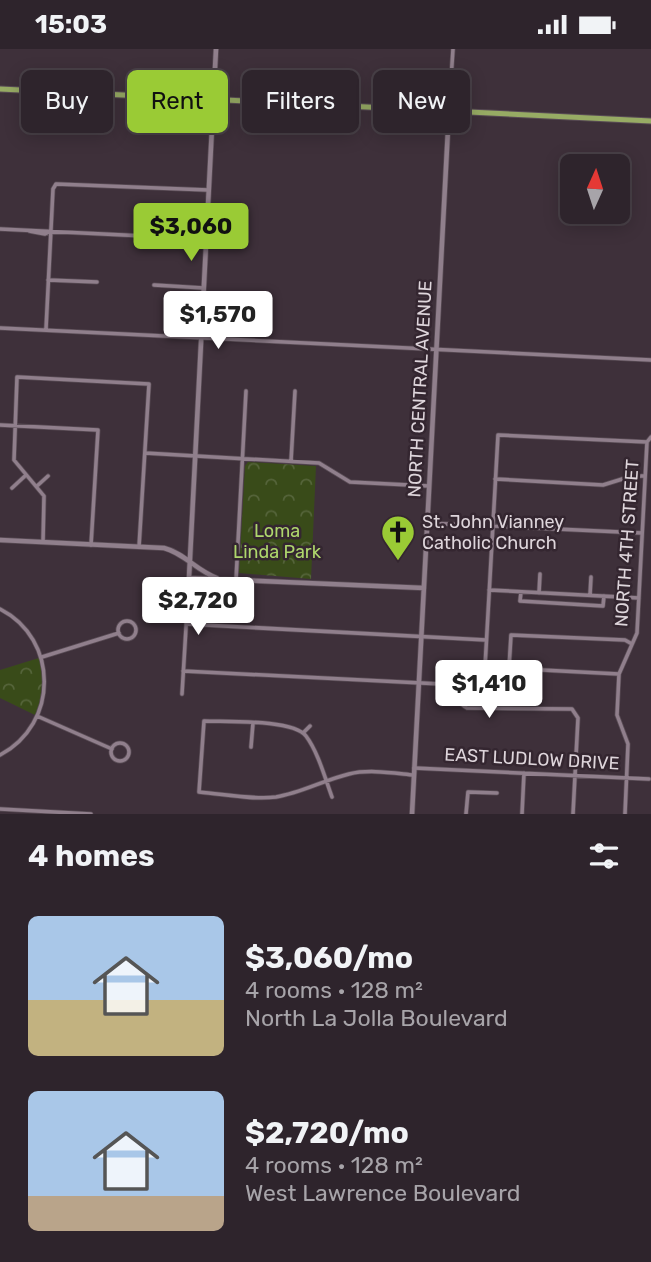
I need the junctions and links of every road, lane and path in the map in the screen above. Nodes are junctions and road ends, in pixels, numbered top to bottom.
1 (216, 49) edge
2 (453, 49) edge
3 (215, 70) edge
4 (452, 70) edge
5 (0, 89) edge
6 (127, 96) edge
7 (228, 101) edge
8 (373, 107) edge
9 (470, 111) edge
10 (651, 121) edge
11 (211, 133) edge
12 (448, 133) edge
13 (208, 190) junction
14 (0, 229) edge
15 (51, 231) junction
16 (206, 239) junction
17 (48, 280) junction
18 (97, 282) dead end
19 (154, 285) dead end
20 (203, 288) junction
21 (0, 328) edge
22 (46, 330) junction
23 (200, 338) junction
24 (437, 349) junction
25 (651, 360) edge
26 (246, 391) dead end
27 (295, 391) dead end
28 (0, 425) edge
29 (15, 426) junction
30 (651, 437) edge
31 (647, 442) junction
32 (145, 453) junction
33 (194, 456) junction
34 (243, 459) junction
35 (291, 461) junction
36 (26, 475) junction
37 (48, 476) dead end
38 (645, 476) junction
39 (495, 479) junction
40 (37, 486) junction
41 (429, 486) junction
42 (12, 488) dead end
43 (427, 523) junction
44 (493, 526) junction
45 (643, 533) junction
46 (0, 540) edge
47 (43, 542) junction
48 (91, 545) junction
49 (139, 547) junction
50 (188, 561) junction
51 (540, 574) dead end
52 (591, 577) dead end
53 (189, 579) junction
54 (225, 580) junction
55 (236, 580) junction
56 (424, 588) junction
57 (489, 590) junction
58 (521, 592) junction
59 (539, 593) junction
60 (590, 595) junction
61 (604, 596) junction
62 (639, 598) junction
63 (0, 609) edge
64 (186, 624) junction
65 (119, 633) junction
66 (421, 637) junction
67 (486, 640) junction
68 (632, 644) junction
69 (42, 657) junction
70 (509, 668) junction
71 (183, 671) junction
72 (619, 674) junction
73 (419, 683) junction
74 (182, 694) dead end
75 (37, 716) junction
76 (253, 723) junction
77 (310, 726) dead end
78 (303, 733) junction
79 (251, 747) dead end
80 (112, 749) junction
81 (0, 755) edge
82 (414, 768) junction
83 (524, 773) junction
84 (414, 775) junction
85 (575, 775) junction
86 (627, 778) junction
87 (649, 779) dead end
88 (326, 781) junction
89 (497, 793) dead end
90 (332, 797) dead end
91 (0, 809) edge
92 (92, 814) edge
93 (412, 814) edge
94 (466, 814) edge
95 (522, 814) edge
96 (573, 814) edge
97 (625, 814) edge

1 - 3 street
2 - 4 street, NORTH CENTRAL AVENUE
5 - 6 main road
7 - 8 main road
9 - 10 main road
11 - 13 street
12 - 24 street, NORTH CENTRAL AVENUE
13 - 15 street
13 - 16 street
14 - 15 street
15 - 16 street
15 - 17 street
16 - 20 street
17 - 18 street
17 - 22 street
19 - 20 street
20 - 23 street
21 - 22 street
22 - 23 street
23 - 24 street
23 - 33 street
24 - 25 street
24 - 41 street, NORTH CENTRAL AVENUE
26 - 34 street
27 - 35 street
28 - 29 street
29 - 32 street
29 - 36 street
29 - 48 street
30 - 31 street, NORTH 4TH STREET
31 - 38 street, NORTH 4TH STREET
31 - 39 street
32 - 33 street
32 - 49 street
33 - 34 street
33 - 50 street
34 - 35 street
34 - 55 street
35 - 41 street
36 - 40 street
36 - 42 street
37 - 40 street
38 - 39 street
38 - 45 street, NORTH 4TH STREET
39 - 44 street
40 - 47 street
41 - 43 street, NORTH CENTRAL AVENUE
43 - 44 street
43 - 56 street, NORTH CENTRAL AVENUE
44 - 45 street
44 - 57 street
45 - 62 street, NORTH 4TH STREET
46 - 47 street
47 - 48 street
48 - 49 street
49 - 50 street
50 - 53 street
50 - 54 street
51 - 59 street
52 - 60 street
53 - 54 street
53 - 64 street
54 - 55 street
55 - 56 street
56 - 66 street, NORTH CENTRAL AVENUE
57 - 58 street
57 - 67 street
58 - 59 street
58 - 61 street
59 - 60 street
60 - 61 street
61 - 62 street
62 - 68 street, NORTH 4TH STREET
63 - 69 street
64 - 66 street
64 - 71 street
65 - 65 street
65 - 69 street
66 - 67 street
66 - 73 street, NORTH CENTRAL AVENUE
67 - 70 street
68 - 70 street
68 - 72 street, NORTH 4TH STREET
69 - 75 street
70 - 72 street
71 - 73 street
71 - 74 street
72 - 86 street, NORTH 4TH STREET
73 - 82 street, NORTH CENTRAL AVENUE
73 - 85 street
75 - 80 street
75 - 81 street
76 - 78 street
76 - 79 street
76 - 88 street
77 - 78 street
78 - 88 street
80 - 80 street
82 - 83 street, EAST LUDLOW DRIVE
82 - 84 street, NORTH CENTRAL AVENUE
83 - 85 street, EAST LUDLOW DRIVE
83 - 95 street
84 - 88 street
84 - 93 street, NORTH CENTRAL AVENUE
85 - 86 street, EAST LUDLOW DRIVE
85 - 96 street
86 - 87 street, EAST LUDLOW DRIVE
86 - 97 street, NORTH 4TH STREET
88 - 90 street
89 - 94 street
91 - 92 street

